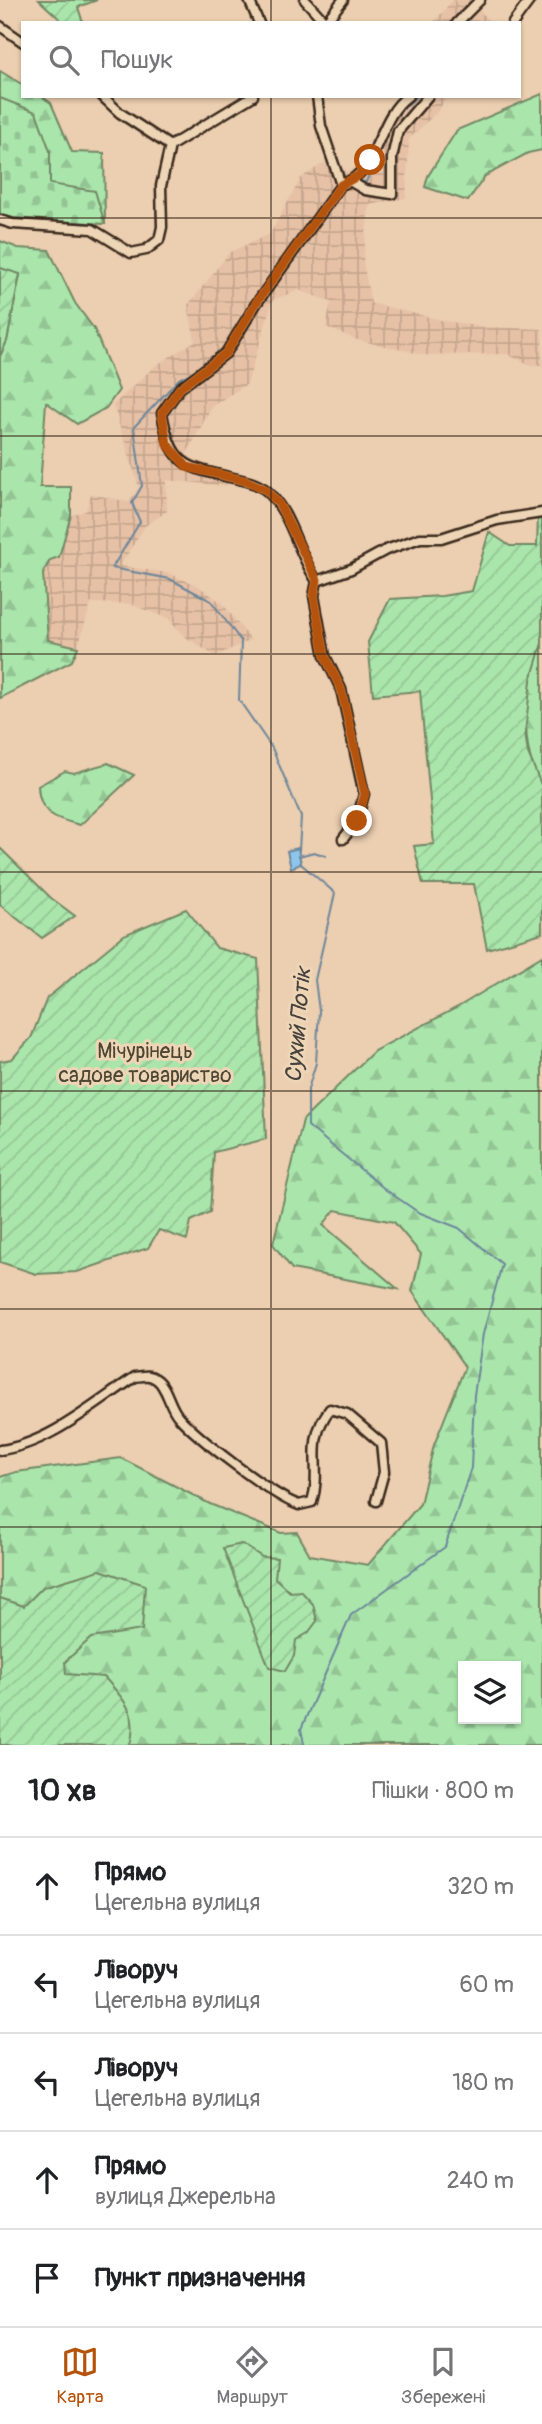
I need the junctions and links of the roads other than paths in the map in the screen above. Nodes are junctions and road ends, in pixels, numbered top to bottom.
1 (248, 0) edge
2 (305, 0) edge
3 (343, 0) edge
4 (480, 0) edge
5 (530, 0) edge
6 (257, 21) edge
7 (324, 21) edge
8 (326, 21) edge
9 (459, 21) edge
10 (514, 21) edge
11 (0, 26) edge
12 (21, 41) edge
13 (104, 98) edge
14 (250, 98) edge
15 (317, 98) edge
16 (406, 98) edge
17 (426, 98) edge
18 (170, 146) junction
19 (354, 183) dead end
20 (341, 185) junction
21 (0, 220) edge
22 (542, 513) edge
23 (317, 580) junction
24 (343, 839) dead end
25 (0, 1450) edge
26 (376, 1501) dead end

1 - 6 street
2 - 7 street
3 - 8 street
4 - 9 street
5 - 10 street
11 - 12 street
13 - 18 street
14 - 18 street
15 - 20 street
16 - 20 street
17 - 19 street
18 - 21 street
20 - 23 street
22 - 23 street
23 - 24 street
25 - 26 street

